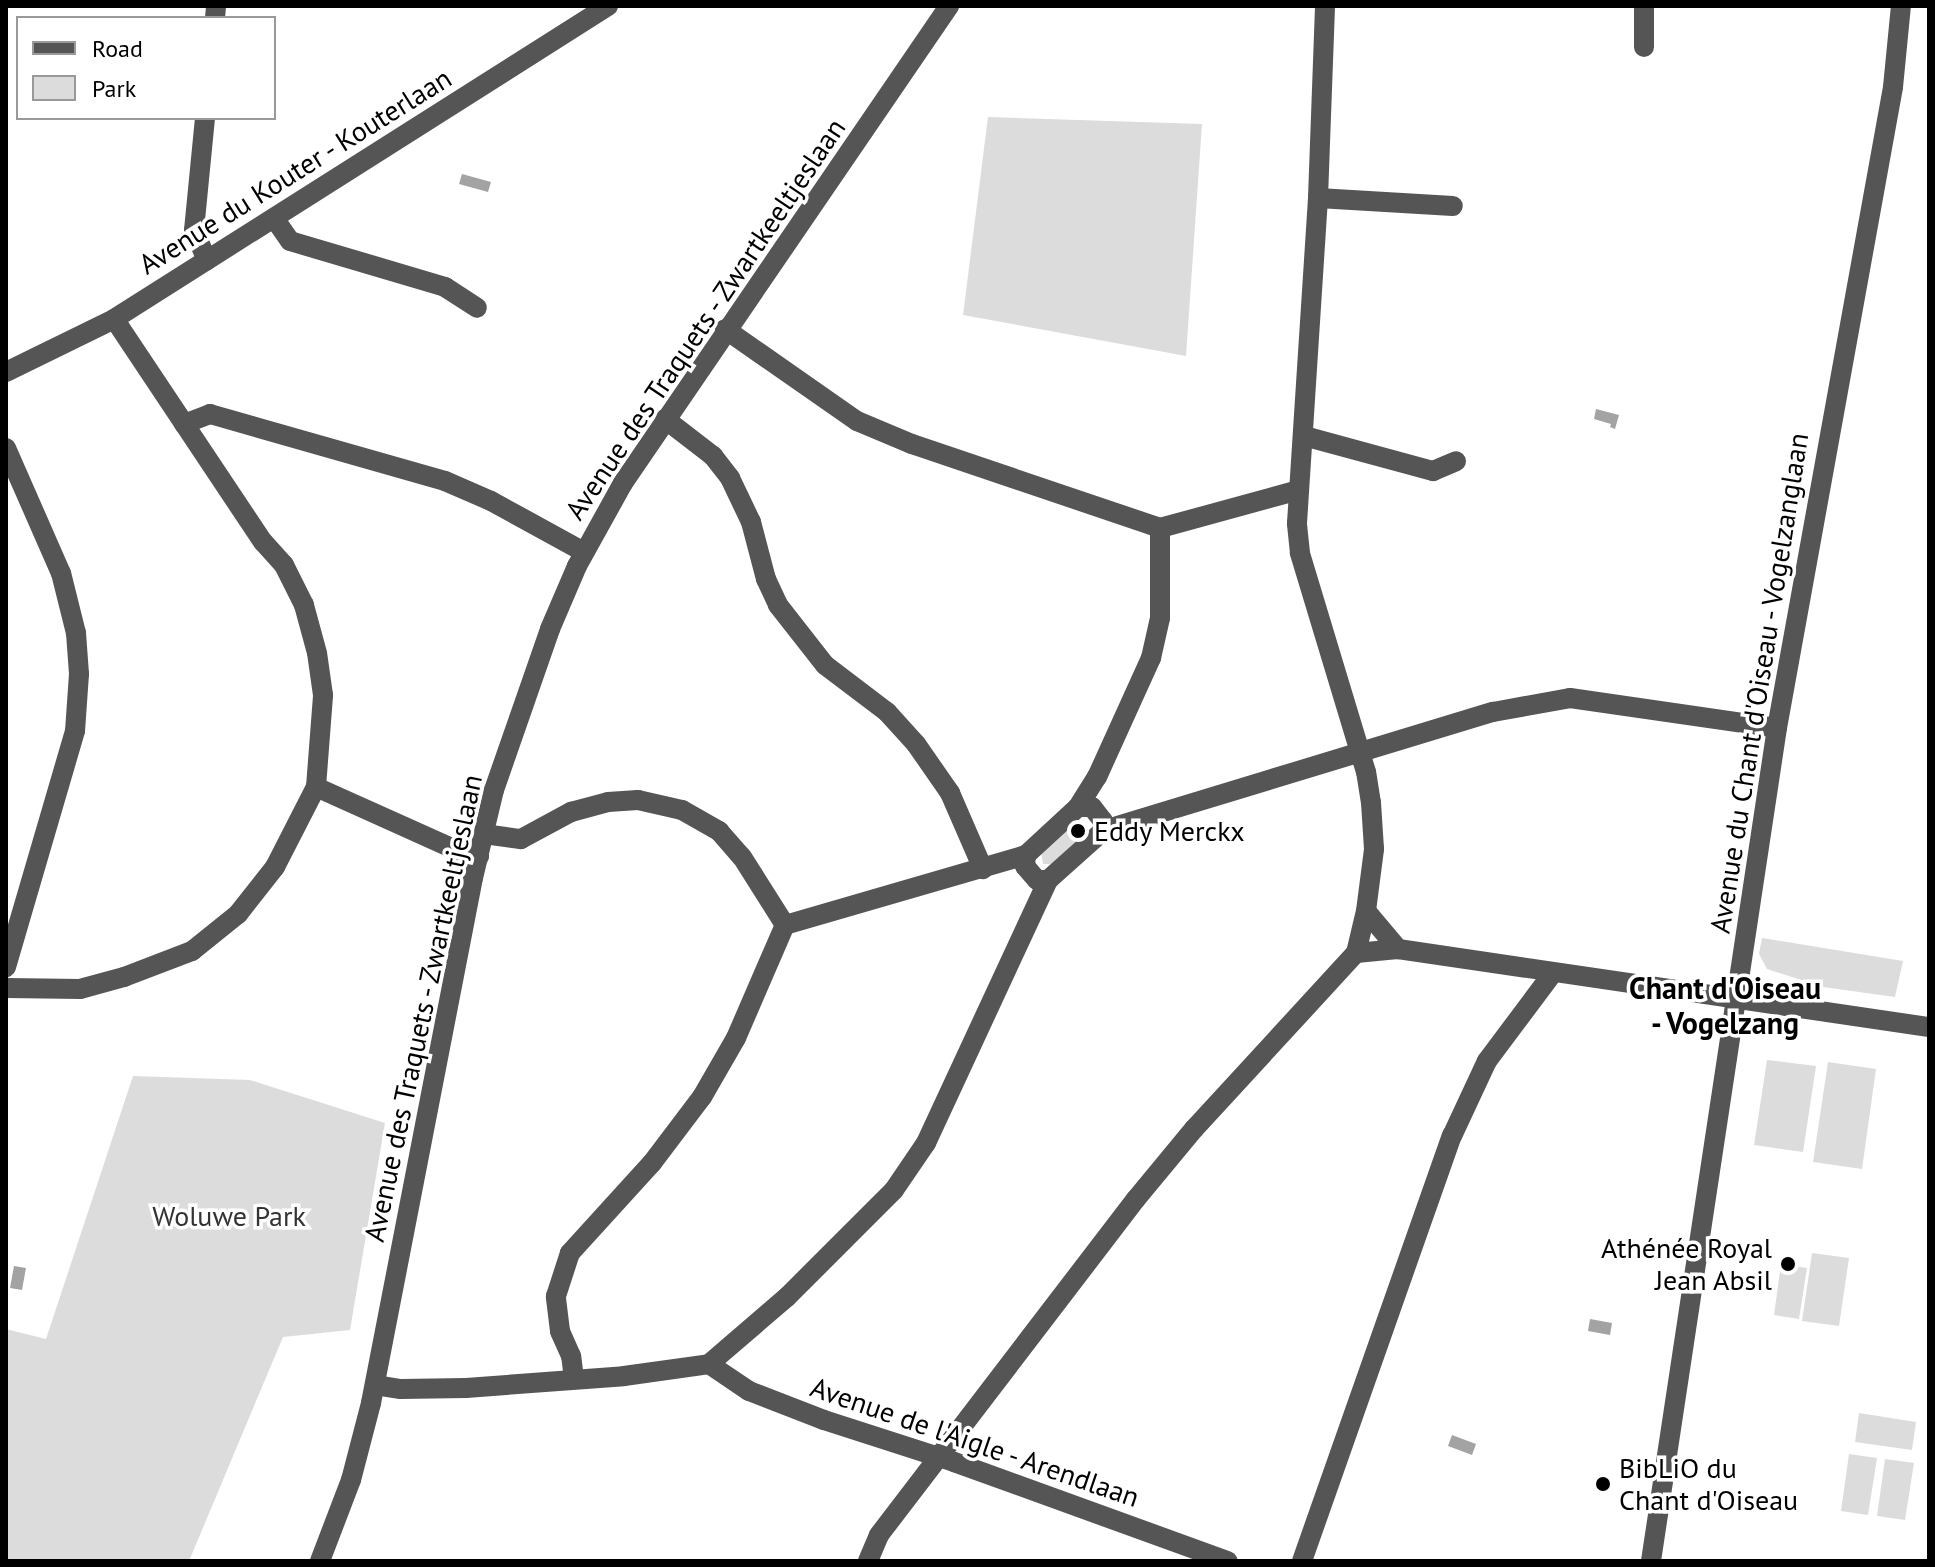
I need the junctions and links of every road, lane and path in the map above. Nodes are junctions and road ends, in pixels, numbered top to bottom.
1 (608, 6) edge
2 (949, 6) edge
3 (1325, 6) edge
4 (1644, 6) edge
5 (1901, 6) edge
6 (1644, 47) dead end
7 (205, 120) edge
8 (1318, 198) junction
9 (1453, 206) dead end
10 (274, 218) junction
11 (207, 260) junction
12 (477, 308) dead end
13 (114, 319) junction
14 (725, 329) junction
15 (6, 372) edge
16 (665, 419) junction
17 (184, 424) junction
18 (1304, 436) junction
19 (6, 448) edge
20 (1456, 461) dead end
21 (1299, 490) junction
22 (1160, 528) junction
23 (584, 552) junction
24 (1777, 728) junction
25 (1360, 753) junction
26 (316, 787) junction
27 (1078, 807) junction
28 (1104, 830) junction
29 (484, 834) junction
30 (1026, 855) junction
31 (479, 856) junction
32 (983, 869) junction
33 (1048, 880) junction
34 (1366, 911) junction
35 (785, 925) junction
36 (1398, 949) junction
37 (1356, 953) junction
38 (6, 967) edge
39 (1552, 974) junction
40 (6, 988) edge
41 (1735, 999) junction
42 (1929, 1027) edge
43 (709, 1364) junction
44 (574, 1379) junction
45 (375, 1385) junction
46 (939, 1457) junction
47 (866, 1560) edge
48 (320, 1561) edge
49 (1228, 1561) edge
50 (1302, 1561) edge
51 (1651, 1561) edge

1 - 10 street, Avenue du Kouter - Kouterlaan
2 - 14 street, Avenue des Traquets - Zwartkeeltjeslaan
3 - 8 street
4 - 6 street
5 - 24 street, Avenue du Chant d'Oiseau - Vogelzanglaan
7 - 11 street
8 - 9 street
8 - 18 street
10 - 11 street, Avenue du Kouter - Kouterlaan
10 - 12 street
11 - 13 street, Avenue du Kouter - Kouterlaan
13 - 15 street, Avenue du Kouter - Kouterlaan
13 - 17 street
14 - 16 street, Avenue des Traquets - Zwartkeeltjeslaan
14 - 22 street
16 - 23 street, Avenue des Traquets - Zwartkeeltjeslaan
16 - 32 street
17 - 23 street
17 - 26 street
18 - 20 street
18 - 21 street
19 - 38 street
21 - 22 street
21 - 25 street
22 - 27 street
23 - 29 street, Avenue des Traquets - Zwartkeeltjeslaan
24 - 25 street
24 - 41 street, Avenue du Chant d'Oiseau - Vogelzanglaan
25 - 28 street
25 - 34 street
26 - 31 street
26 - 40 street
27 - 28 street
27 - 30 street
28 - 33 street
29 - 31 street, Avenue des Traquets - Zwartkeeltjeslaan
29 - 35 street
30 - 32 street
30 - 33 street
31 - 45 street, Avenue des Traquets - Zwartkeeltjeslaan
32 - 35 street
33 - 43 street
34 - 36 street
34 - 37 street
35 - 44 street
36 - 37 street
36 - 39 street
37 - 46 street
39 - 41 street
39 - 50 street
41 - 42 street
41 - 51 street, Avenue du Chant d'Oiseau - Vogelzanglaan
43 - 44 street
43 - 46 street, Avenue de l'Aigle - Arendlaan
44 - 45 street
45 - 48 street, Avenue des Traquets - Zwartkeeltjeslaan
46 - 47 street
46 - 49 street, Avenue de l'Aigle - Arendlaan

